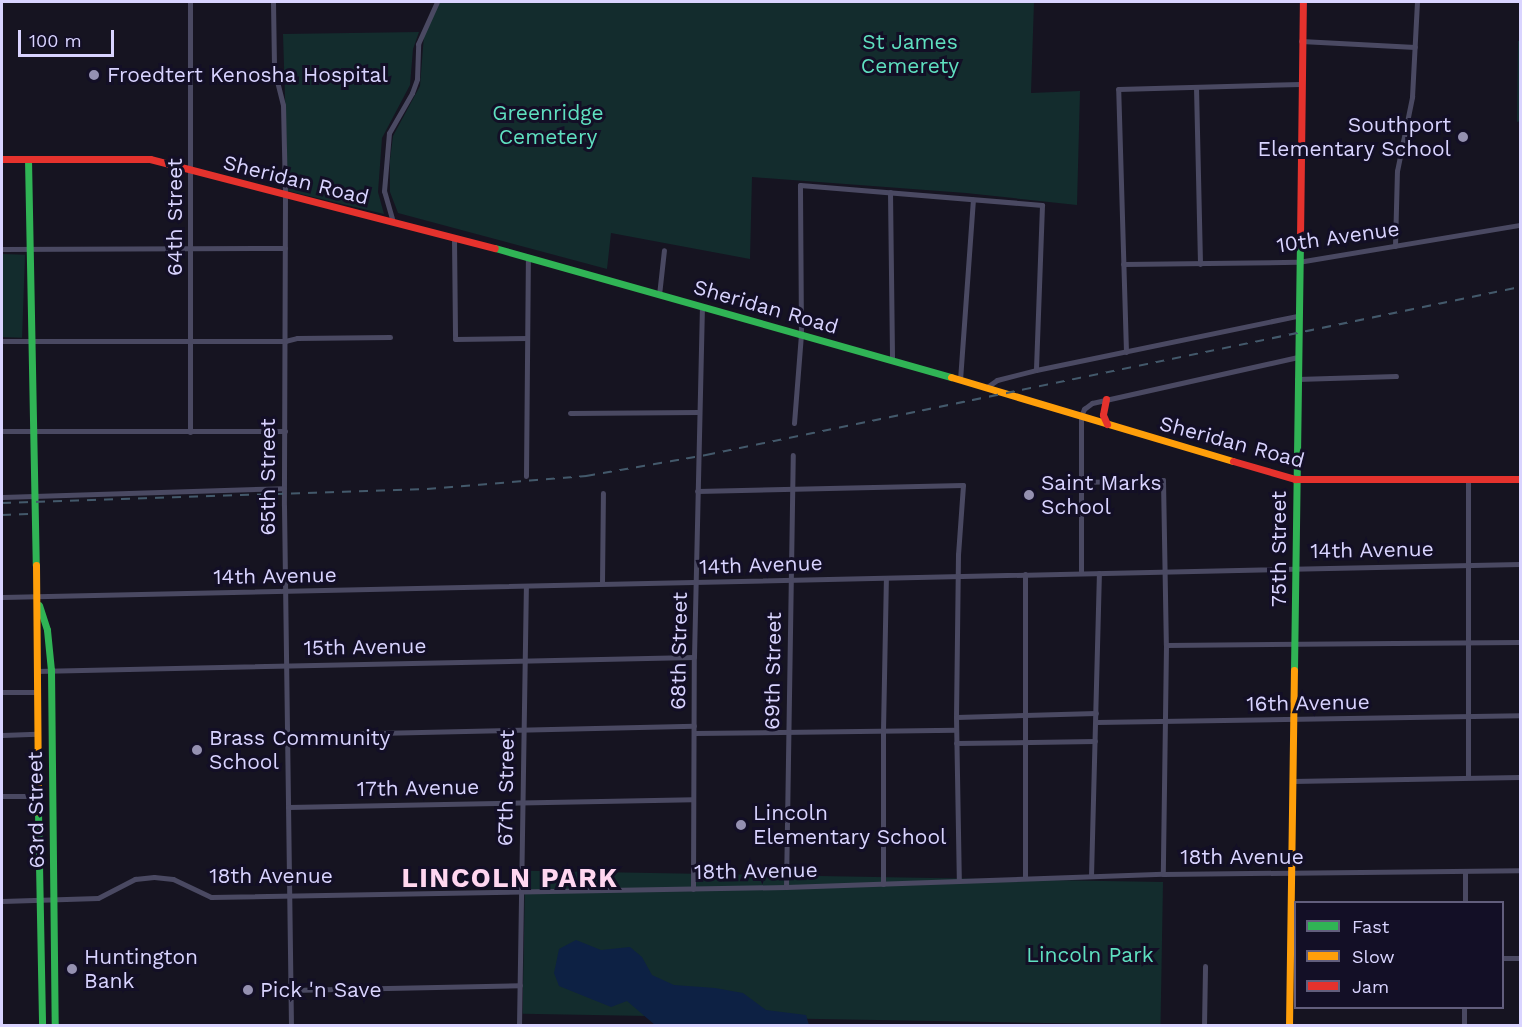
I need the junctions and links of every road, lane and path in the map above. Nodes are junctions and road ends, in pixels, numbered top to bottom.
1 (190, 2) edge
2 (273, 2) edge
3 (437, 2) edge
4 (1303, 2) edge
5 (1417, 2) edge
6 (1301, 41) junction
7 (1415, 47) junction
8 (1300, 84) junction
9 (1196, 87) junction
10 (2, 159) edge
11 (28, 159) junction
12 (192, 171) junction
13 (890, 192) junction
14 (285, 194) junction
15 (973, 199) junction
16 (393, 222) junction
17 (1521, 225) edge
18 (454, 237) junction
19 (1395, 246) junction
20 (285, 248) junction
21 (2, 249) edge
22 (30, 249) junction
23 (191, 249) junction
24 (664, 250) dead end
25 (528, 257) junction
26 (1298, 262) junction
27 (1123, 264) junction
28 (1200, 264) junction
29 (659, 295) junction
30 (702, 306) junction
31 (1297, 316) junction
32 (801, 334) junction
33 (390, 337) dead end
34 (527, 338) junction
35 (191, 340) junction
36 (2, 341) edge
37 (32, 341) junction
38 (285, 341) junction
39 (1126, 352) junction
40 (1298, 357) junction
41 (892, 360) junction
42 (1035, 370) junction
43 (1396, 376) dead end
44 (1297, 379) junction
45 (960, 380) junction
46 (987, 387) junction
47 (1106, 399) junction
48 (699, 412) junction
49 (570, 413) dead end
50 (1081, 416) junction
51 (794, 423) dead end
52 (1107, 424) junction
53 (2, 431) edge
54 (34, 431) junction
55 (285, 431) junction
56 (190, 432) junction
57 (793, 456) dead end
58 (526, 476) dead end
59 (1295, 479) junction
60 (1521, 479) edge
61 (1468, 480) junction
62 (1081, 482) junction
63 (284, 488) junction
64 (792, 488) junction
65 (698, 491) junction
66 (603, 493) dead end
67 (36, 496) junction
68 (2, 497) edge
69 (1468, 564) junction
70 (1521, 564) edge
71 (1296, 568) junction
72 (1164, 572) junction
73 (1081, 573) junction
74 (1099, 573) junction
75 (1025, 574) junction
76 (958, 576) junction
77 (886, 578) junction
78 (790, 581) junction
79 (602, 584) junction
80 (696, 584) junction
81 (526, 587) junction
82 (286, 592) junction
83 (36, 596) junction
84 (2, 597) edge
85 (1468, 642) junction
86 (1521, 642) edge
87 (1294, 644) junction
88 (1166, 645) junction
89 (694, 657) junction
90 (525, 661) junction
91 (288, 665) junction
92 (51, 670) junction
93 (36, 671) junction
94 (2, 692) edge
95 (36, 692) junction
96 (1096, 713) junction
97 (1025, 714) junction
98 (1521, 715) edge
99 (1468, 716) junction
100 (956, 717) junction
101 (1293, 720) junction
102 (1096, 722) junction
103 (1164, 723) junction
104 (524, 729) junction
105 (694, 730) junction
106 (883, 730) junction
107 (956, 730) junction
108 (789, 733) junction
109 (37, 734) junction
110 (2, 735) edge
111 (288, 735) junction
112 (1095, 741) junction
113 (1025, 742) junction
114 (956, 743) junction
115 (1468, 777) junction
116 (1521, 777) edge
117 (1292, 781) junction
118 (2, 796) edge
119 (37, 796) junction
120 (693, 799) junction
121 (523, 803) junction
122 (288, 807) junction
123 (1521, 870) edge
124 (1465, 872) junction
125 (1163, 874) junction
126 (1290, 874) junction
127 (1091, 876) junction
128 (1025, 878) junction
129 (959, 881) junction
130 (883, 884) junction
131 (786, 887) junction
132 (693, 889) junction
133 (522, 890) junction
134 (288, 894) junction
135 (40, 900) junction
136 (54, 900) junction
137 (2, 901) edge
138 (1465, 901) edge
139 (1504, 958) edge
140 (1521, 958) edge
141 (1292, 962) edge
142 (1205, 966) dead end
143 (520, 985) junction
144 (290, 990) junction
145 (1464, 1009) edge
146 (42, 1026) edge
147 (55, 1026) edge
148 (291, 1026) edge
149 (519, 1026) edge
150 (1204, 1026) edge
151 (1289, 1026) edge
152 (1464, 1026) edge

1 - 12 street, 64th Street
2 - 14 street, 65th Street
3 - 16 street
4 - 6 main road, 75th Street
5 - 7 street
6 - 7 street
6 - 8 main road, 75th Street
7 - 19 street
8 - 9 street
8 - 26 main road, 75th Street
9 - 27 street
9 - 28 street
10 - 11 main road, Sheridan Road
11 - 12 main road, Sheridan Road
11 - 22 main road, 63rd Street
12 - 14 main road, Sheridan Road
12 - 23 street, 64th Street
13 - 15 street
13 - 32 street
13 - 41 street
14 - 16 main road, Sheridan Road
14 - 20 street, 65th Street
15 - 42 street
15 - 45 street
16 - 18 main road, Sheridan Road
17 - 19 street, 10th Avenue
18 - 25 main road, Sheridan Road
18 - 34 street
19 - 26 street, 10th Avenue
20 - 23 street
20 - 38 street, 65th Street
21 - 22 street
22 - 23 street
22 - 37 main road, 63rd Street
23 - 35 street, 64th Street
24 - 29 street
25 - 29 main road, Sheridan Road
25 - 34 street
26 - 28 street, 10th Avenue
26 - 31 main road, 75th Street
27 - 28 street, 10th Avenue
27 - 39 street
29 - 30 main road, Sheridan Road
30 - 32 main road, Sheridan Road
30 - 48 street, 68th Street
31 - 39 street
31 - 40 main road, 75th Street
32 - 41 main road, Sheridan Road
32 - 51 street
33 - 38 street
34 - 58 street
35 - 37 street
35 - 38 street
35 - 56 street, 64th Street
36 - 37 street
37 - 54 main road, 63rd Street
38 - 55 street, 65th Street
39 - 42 street
40 - 44 main road, 75th Street
40 - 47 street
41 - 45 main road, Sheridan Road
42 - 46 street
43 - 44 street
44 - 59 main road, 75th Street
45 - 46 main road, Sheridan Road
46 - 50 main road, Sheridan Road
47 - 50 street
47 - 52 main road
48 - 49 street
48 - 65 street, 68th Street
50 - 52 main road, Sheridan Road
50 - 62 street
52 - 59 main road, Sheridan Road
53 - 54 street
54 - 56 street
54 - 67 main road, 63rd Street
55 - 56 street
55 - 63 street, 65th Street
57 - 64 street, 69th Street
59 - 61 main road, Sheridan Road
59 - 71 main road, 75th Street
60 - 61 main road, Sheridan Road
61 - 69 street
62 - 72 street
62 - 73 street
63 - 67 street
63 - 82 street, 65th Street
64 - 65 street
64 - 76 street
64 - 78 street, 69th Street
65 - 80 street, 68th Street
66 - 79 street
67 - 68 street
67 - 83 main road, 63rd Street
69 - 70 street, 14th Avenue
69 - 71 street, 14th Avenue
69 - 85 street
71 - 72 street, 14th Avenue
71 - 87 main road, 75th Street
72 - 74 street, 14th Avenue
72 - 88 street
73 - 74 street, 14th Avenue
73 - 75 street, 14th Avenue
74 - 96 street
75 - 76 street, 14th Avenue
75 - 97 street
76 - 77 street, 14th Avenue
76 - 100 street
77 - 78 street, 14th Avenue
77 - 106 street
78 - 80 street, 14th Avenue
78 - 108 street, 69th Street
79 - 80 street, 14th Avenue
79 - 81 street, 14th Avenue
80 - 89 street, 68th Street
81 - 82 street, 14th Avenue
81 - 90 street, 67th Street
82 - 83 street, 14th Avenue
82 - 91 street, 65th Street
83 - 84 street, 14th Avenue
83 - 92 main road, 63rd Street
83 - 93 main road, 63rd Street
85 - 86 street
85 - 87 street
85 - 99 street
87 - 88 street
87 - 101 main road, 75th Street
88 - 103 street
89 - 90 street, 15th Avenue
89 - 105 street, 68th Street
90 - 91 street, 15th Avenue
90 - 104 street, 67th Street
91 - 92 street, 15th Avenue
91 - 111 street, 65th Street
92 - 93 street, 15th Avenue
92 - 136 main road, 63rd Street
93 - 95 main road, 63rd Street
94 - 95 street
95 - 109 main road, 63rd Street
96 - 97 street
96 - 102 street
97 - 100 street
97 - 113 street
98 - 99 street, 16th Avenue
99 - 101 street, 16th Avenue
99 - 115 street
100 - 107 street
101 - 103 street, 16th Avenue
101 - 117 main road, 75th Street
102 - 103 street, 16th Avenue
102 - 112 street
103 - 125 street
104 - 105 street
104 - 111 street
104 - 121 street, 67th Street
105 - 108 street
105 - 120 street, 68th Street
106 - 107 street
106 - 108 street
106 - 130 street
107 - 114 street
108 - 131 street, 69th Street
109 - 110 street
109 - 119 main road, 63rd Street
111 - 122 street, 65th Street
112 - 113 street
112 - 127 street
113 - 114 street
113 - 128 street
114 - 129 street
115 - 116 street
115 - 117 street
117 - 126 main road, 75th Street
118 - 119 street
119 - 135 main road, 63rd Street
120 - 121 street, 17th Avenue
120 - 132 street, 68th Street
121 - 122 street, 17th Avenue
121 - 133 street, 67th Street
122 - 134 street, 65th Street
123 - 124 street, 18th Avenue
124 - 126 street, 18th Avenue
124 - 138 street
125 - 126 street, 18th Avenue
125 - 127 street, 18th Avenue
126 - 141 main road, 75th Street
127 - 128 street, 18th Avenue
128 - 129 street, 18th Avenue
129 - 130 street, 18th Avenue
130 - 131 street, 18th Avenue
131 - 132 street, 18th Avenue
132 - 133 street, 18th Avenue
133 - 134 street, 18th Avenue
133 - 143 street, 67th Street
134 - 136 street, 18th Avenue
134 - 144 street, 65th Street
135 - 136 street, 18th Avenue
135 - 137 street, 18th Avenue
135 - 146 main road, 63rd Street
136 - 147 main road, 63rd Street
139 - 140 street
141 - 151 main road, 75th Street
142 - 150 street
143 - 144 street
143 - 149 street, 67th Street
144 - 148 street, 65th Street
145 - 152 street

